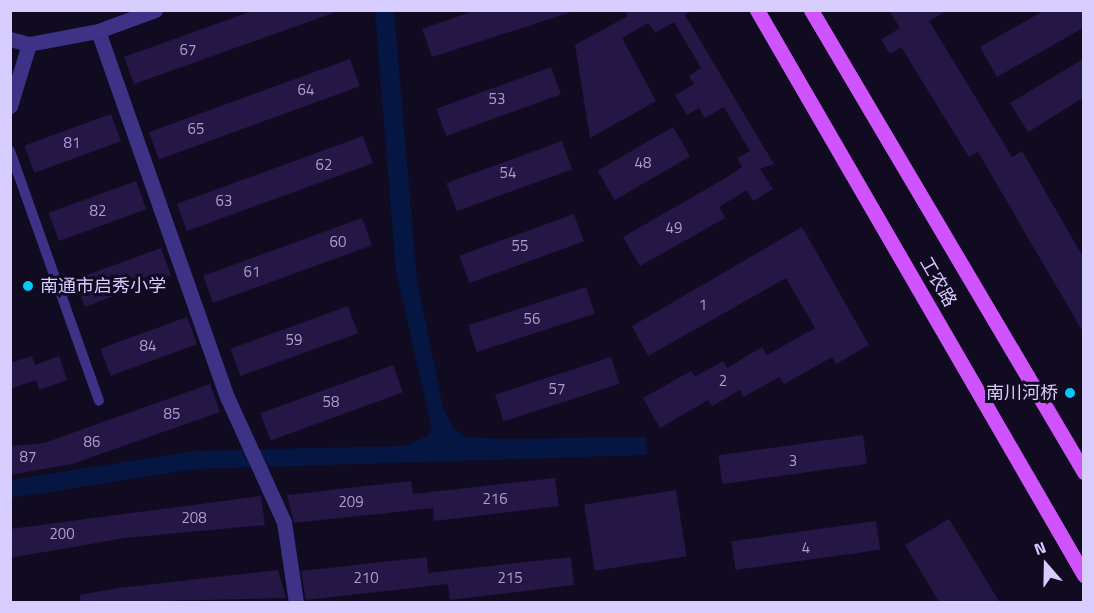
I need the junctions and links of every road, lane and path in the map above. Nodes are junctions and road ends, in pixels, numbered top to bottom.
1 (155, 10) edge
2 (757, 10) edge
3 (811, 10) edge
4 (98, 31) junction
5 (10, 39) edge
6 (29, 44) junction
7 (10, 106) edge
8 (10, 151) edge
9 (99, 401) dead end
10 (1083, 472) edge
11 (1083, 575) edge
12 (296, 603) edge

1 - 4 street
2 - 11 main road, 工农路
3 - 10 main road, 工农路
4 - 6 street
4 - 12 street
5 - 6 street
6 - 7 street
8 - 9 lane

